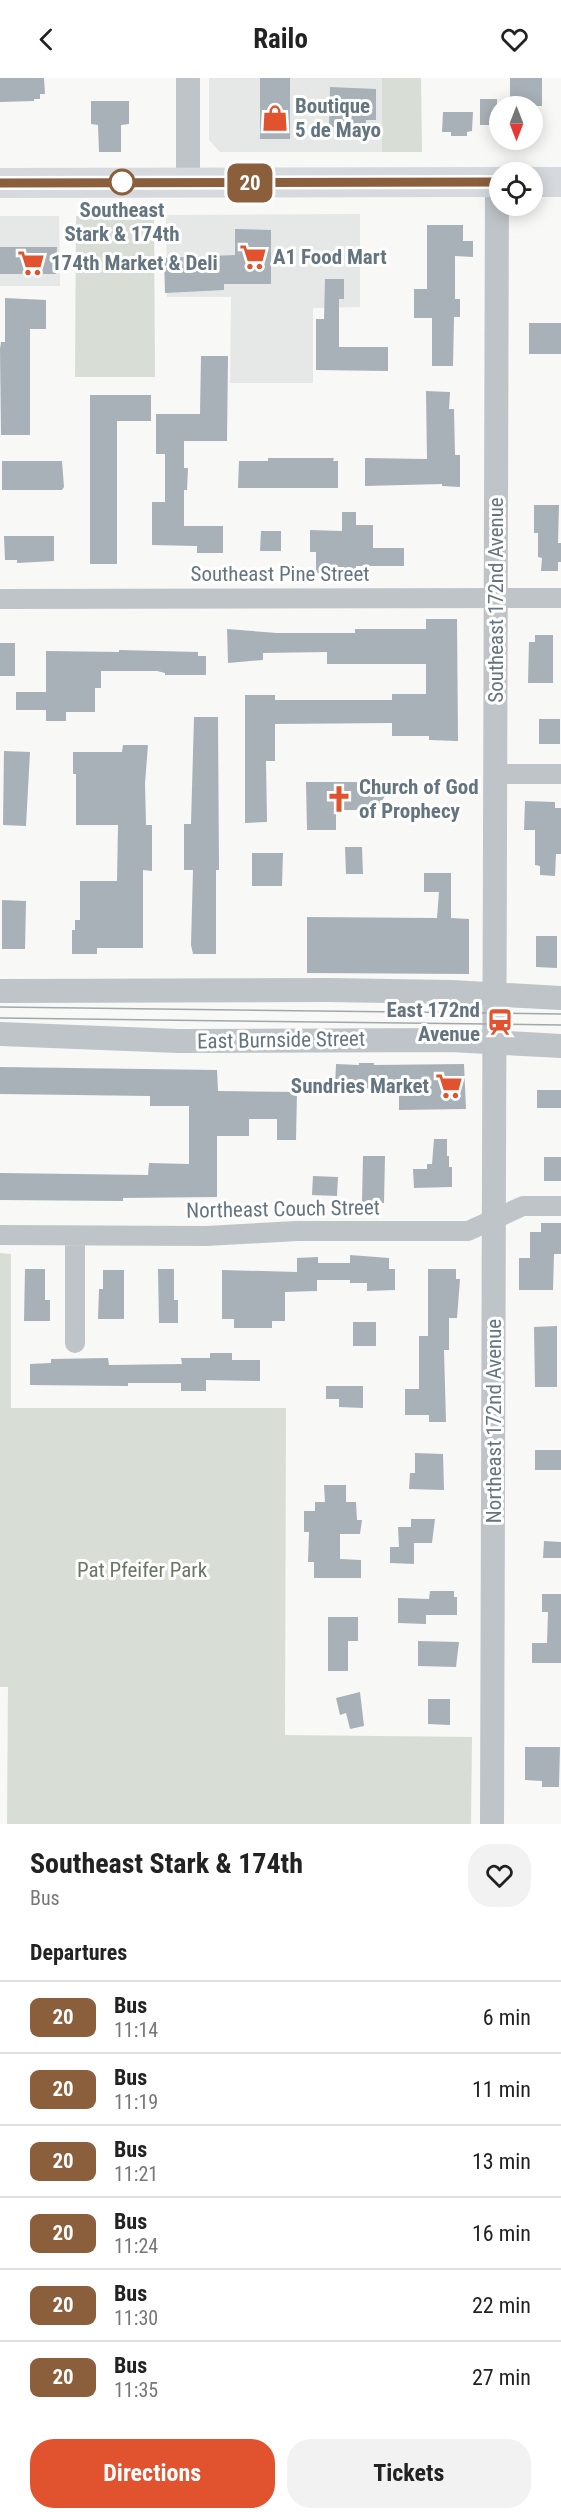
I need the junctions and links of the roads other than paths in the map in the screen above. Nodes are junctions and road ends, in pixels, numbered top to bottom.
1 (188, 78) edge
2 (188, 182) junction
3 (489, 182) edge
4 (543, 182) edge
5 (561, 182) edge
6 (0, 183) edge
7 (498, 216) edge
8 (496, 598) junction
9 (561, 598) edge
10 (0, 599) edge
11 (496, 774) junction
12 (561, 774) edge
13 (0, 991) edge
14 (561, 998) edge
15 (495, 1007) junction
16 (0, 1034) edge
17 (495, 1043) junction
18 (561, 1047) edge
19 (561, 1206) edge
20 (495, 1218) junction
21 (0, 1235) edge
22 (75, 1236) junction
23 (75, 1344) dead end
24 (492, 1824) edge

1 - 2 street
2 - 3 main road
2 - 6 main road
4 - 5 main road
7 - 8 street, Southeast 172nd Avenue
8 - 9 street, Southeast Pine Street
8 - 10 street, Southeast Pine Street
8 - 11 street, Southeast 172nd Avenue
11 - 12 street
11 - 15 street, Southeast 172nd Avenue
13 - 15 street
14 - 15 street
15 - 17 street, Northeast 172nd Avenue
16 - 17 street, East Burnside Street
17 - 18 street, East Burnside Street
17 - 20 street, Northeast 172nd Avenue
19 - 20 street, Northeast Couch Street
20 - 22 street, Northeast Couch Street
20 - 24 street, Northeast 172nd Avenue
21 - 22 street, Northeast Couch Street
22 - 23 street

